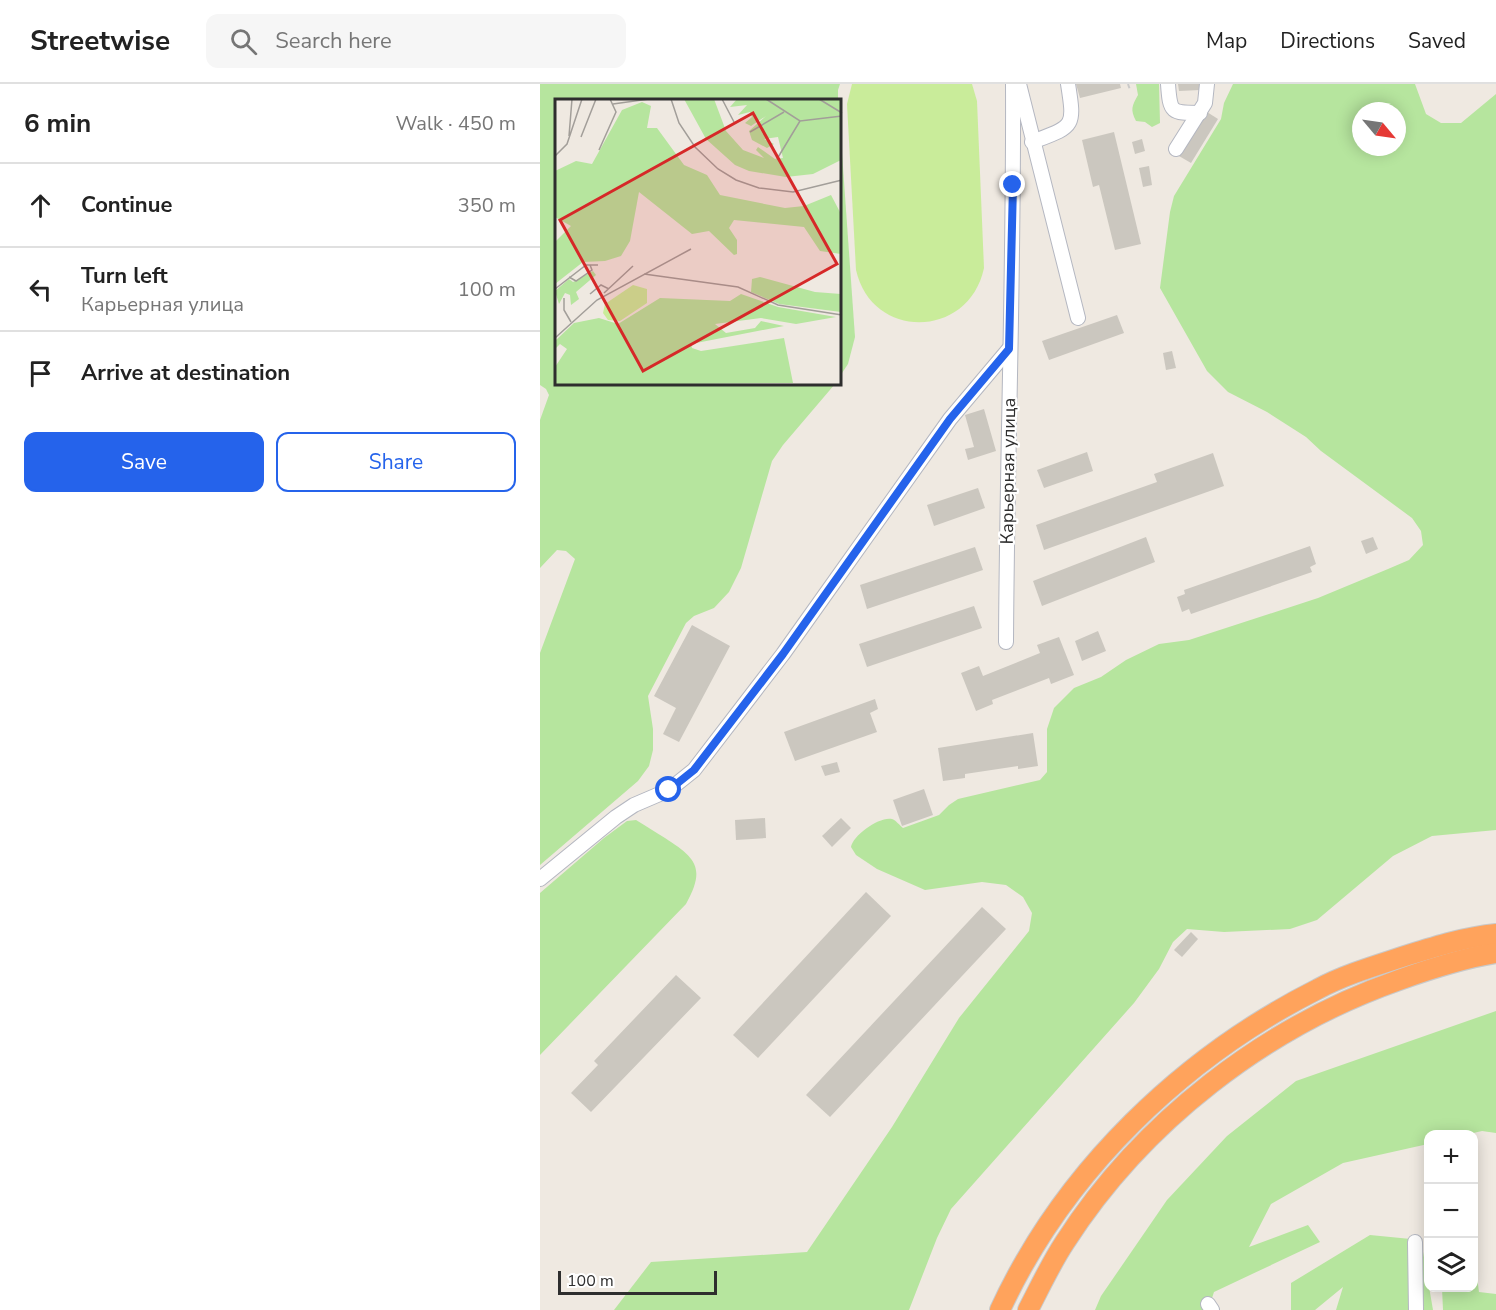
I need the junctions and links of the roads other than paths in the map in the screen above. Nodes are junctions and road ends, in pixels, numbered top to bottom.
1 (1013, 84) edge
2 (1019, 84) edge
3 (1068, 84) edge
4 (1168, 84) edge
5 (1207, 84) edge
6 (1200, 114) junction
7 (1032, 142) junction
8 (1176, 149) dead end
9 (1078, 318) dead end
10 (1009, 349) junction
11 (1006, 642) dead end
12 (540, 879) edge
13 (1496, 934) edge
14 (1496, 953) edge
15 (1415, 1242) dead end
16 (1000, 1310) edge
17 (1028, 1310) edge
18 (1416, 1310) edge

1 - 10 street, Карьерная улица
2 - 7 street
3 - 7 street
4 - 6 street
5 - 6 street
6 - 8 street
7 - 9 street
10 - 11 street, Карьерная улица
10 - 12 street
13 - 16 highway
14 - 17 highway
15 - 18 street

